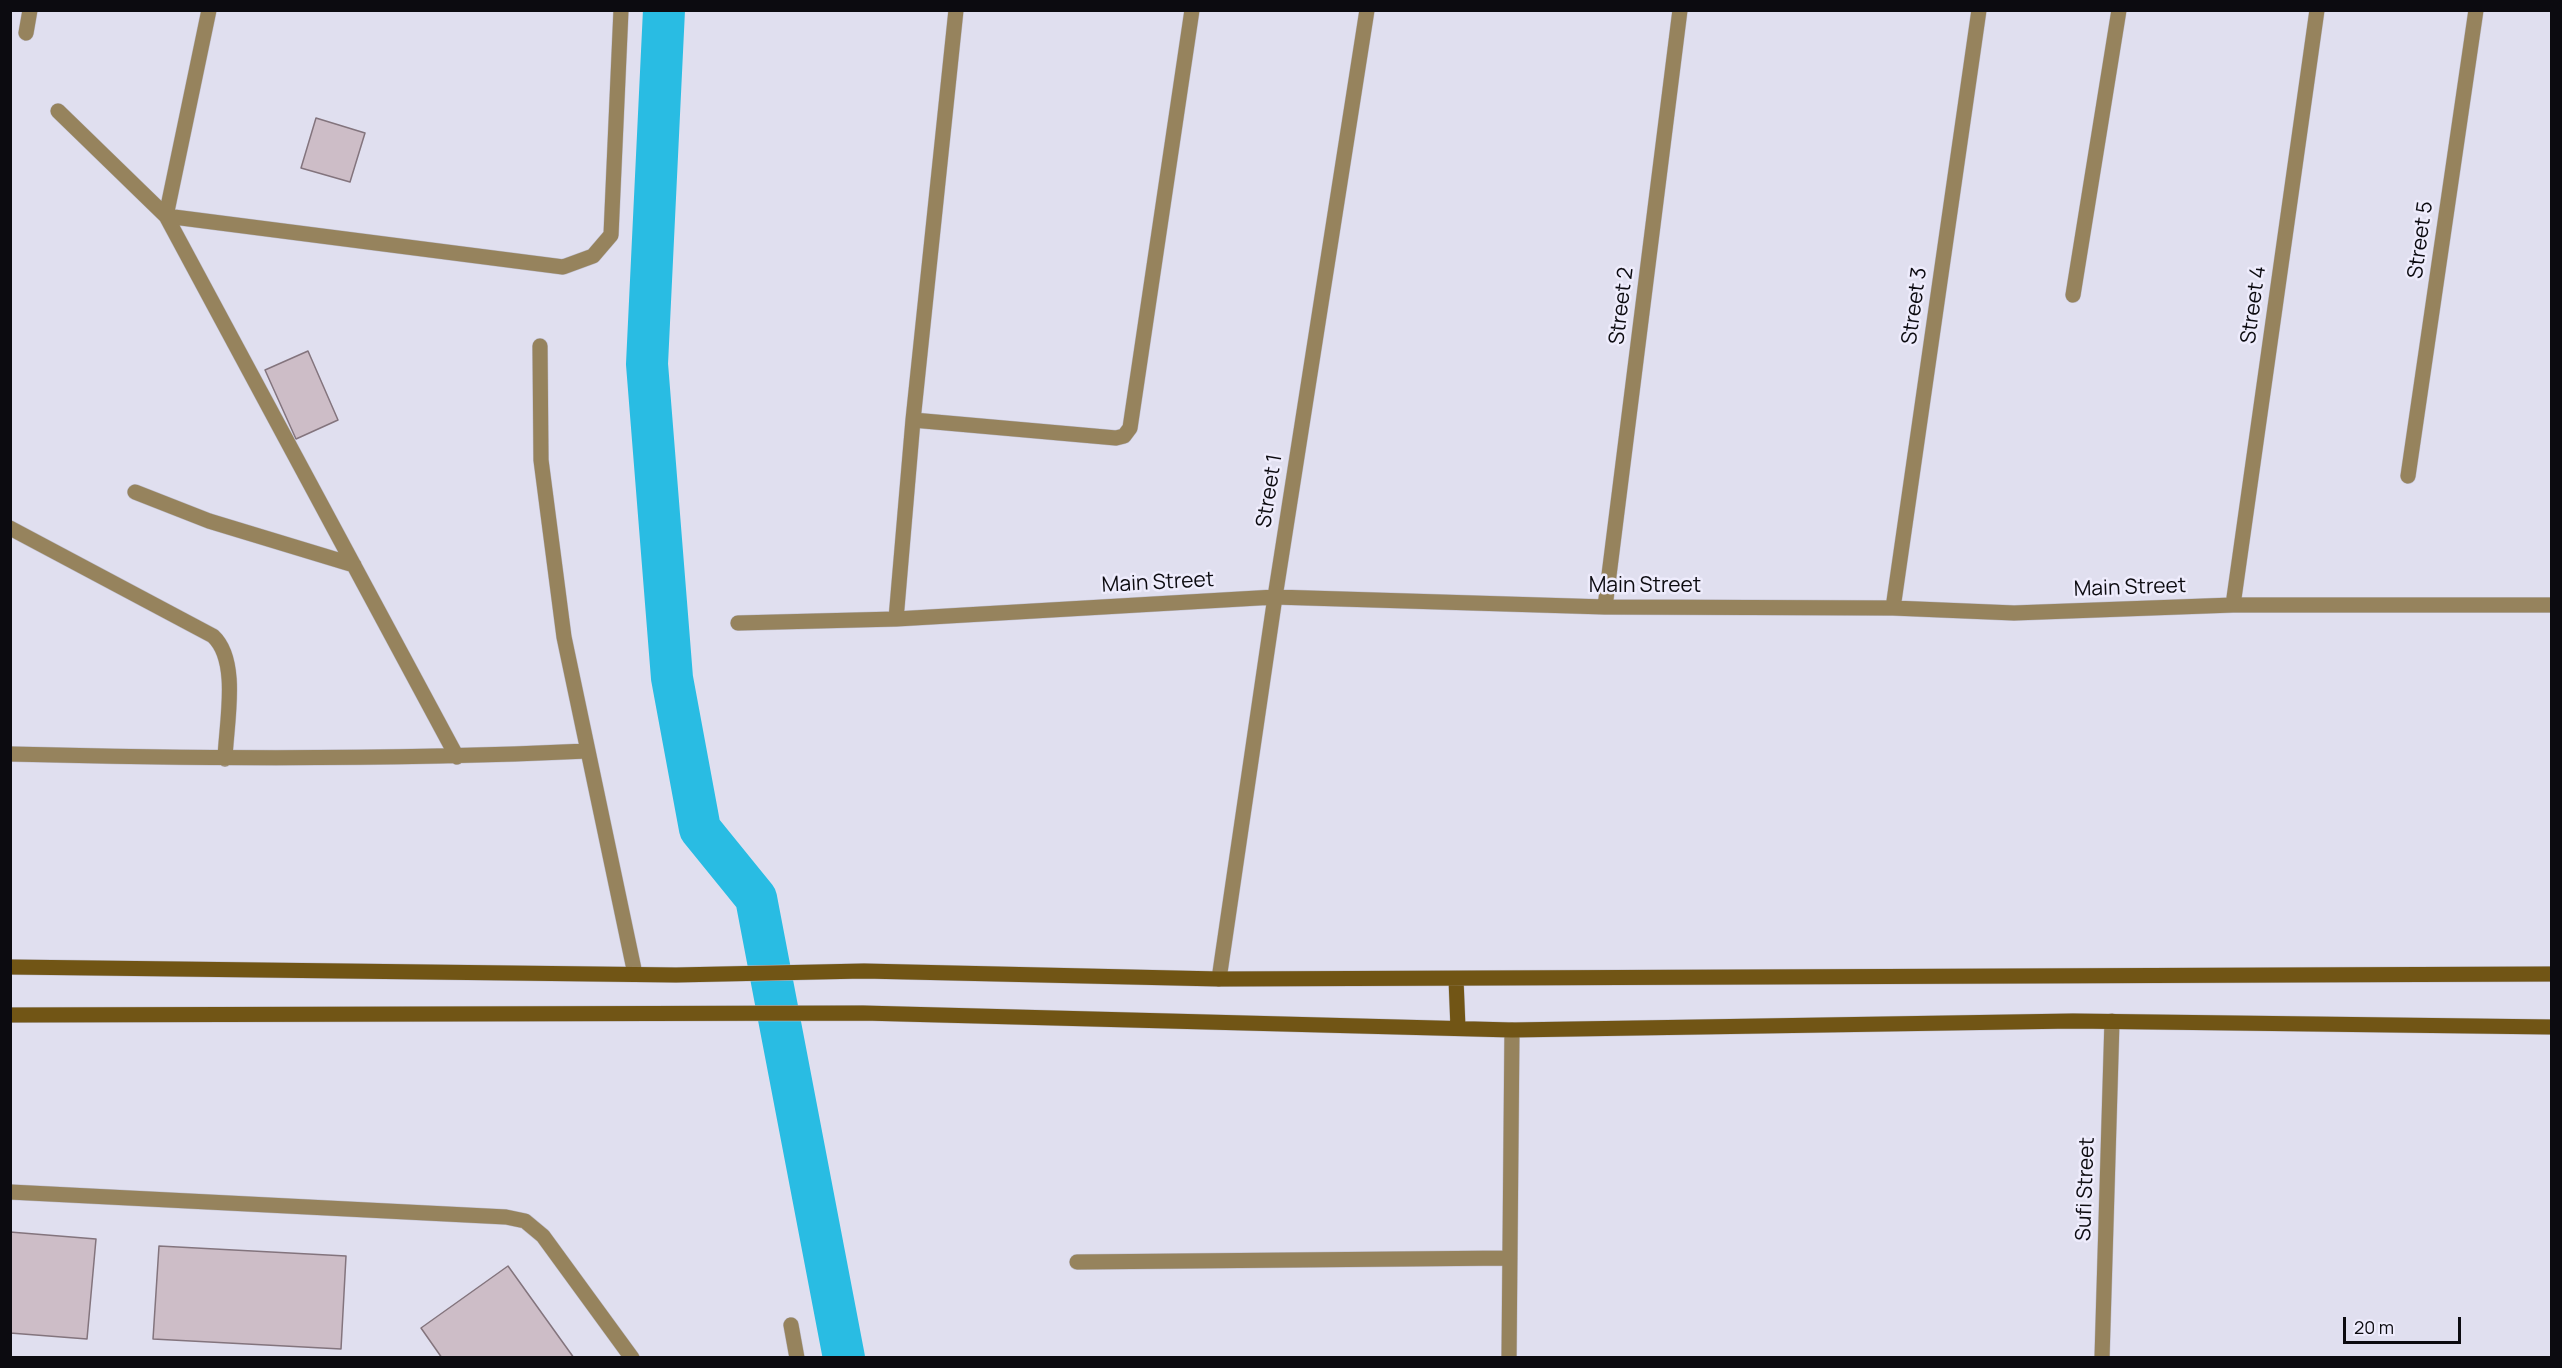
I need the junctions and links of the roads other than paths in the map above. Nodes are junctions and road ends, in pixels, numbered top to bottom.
1 (30, 10) edge
2 (209, 10) edge
3 (621, 10) edge
4 (956, 10) edge
5 (1192, 10) edge
6 (1367, 10) edge
7 (1680, 10) edge
8 (1979, 10) edge
9 (2119, 10) edge
10 (2317, 10) edge
11 (2476, 10) edge
12 (26, 33) dead end
13 (58, 111) dead end
14 (166, 216) junction
15 (2073, 295) dead end
16 (540, 346) dead end
17 (913, 420) junction
18 (2408, 476) dead end
19 (135, 492) dead end
20 (10, 528) edge
21 (354, 566) junction
22 (1275, 597) junction
23 (2233, 605) junction
24 (2552, 605) edge
25 (1605, 607) junction
26 (1893, 608) junction
27 (896, 619) junction
28 (738, 622) dead end
29 (587, 751) junction
30 (10, 754) edge
31 (457, 757) junction
32 (225, 759) junction
33 (10, 967) edge
34 (635, 974) junction
35 (2552, 974) edge
36 (1220, 979) junction
37 (1456, 979) junction
38 (10, 1015) edge
39 (2112, 1021) junction
40 (2552, 1027) edge
41 (1458, 1028) junction
42 (1512, 1030) junction
43 (10, 1192) edge
44 (1510, 1258) junction
45 (1077, 1262) dead end
46 (791, 1325) dead end
47 (632, 1358) edge
48 (797, 1358) edge
49 (1509, 1358) edge
50 (2102, 1358) edge

1 - 12 street
2 - 14 street
3 - 14 street
4 - 17 street
5 - 17 street
6 - 22 street, Street 1
7 - 25 street, Street 2
8 - 26 street, Street 3
9 - 15 street
10 - 23 street, Street 4
11 - 18 street, Street 5
13 - 14 street
14 - 21 street
16 - 29 street
17 - 27 street
19 - 21 street
20 - 32 street
21 - 31 street
22 - 25 street, Main Street
22 - 27 street, Main Street
22 - 36 street, Street 1
23 - 24 street, Main Street
23 - 26 street, Main Street
25 - 26 street, Main Street
27 - 28 street, Main Street
29 - 31 street
29 - 34 street
30 - 32 street
31 - 32 street
33 - 34 street
34 - 36 street
35 - 37 street
36 - 37 street
37 - 41 street
38 - 41 street
39 - 40 street
39 - 42 street
39 - 50 street, Sufi Street
41 - 42 street
42 - 44 street
43 - 47 street
44 - 45 street
44 - 49 street
46 - 48 street

